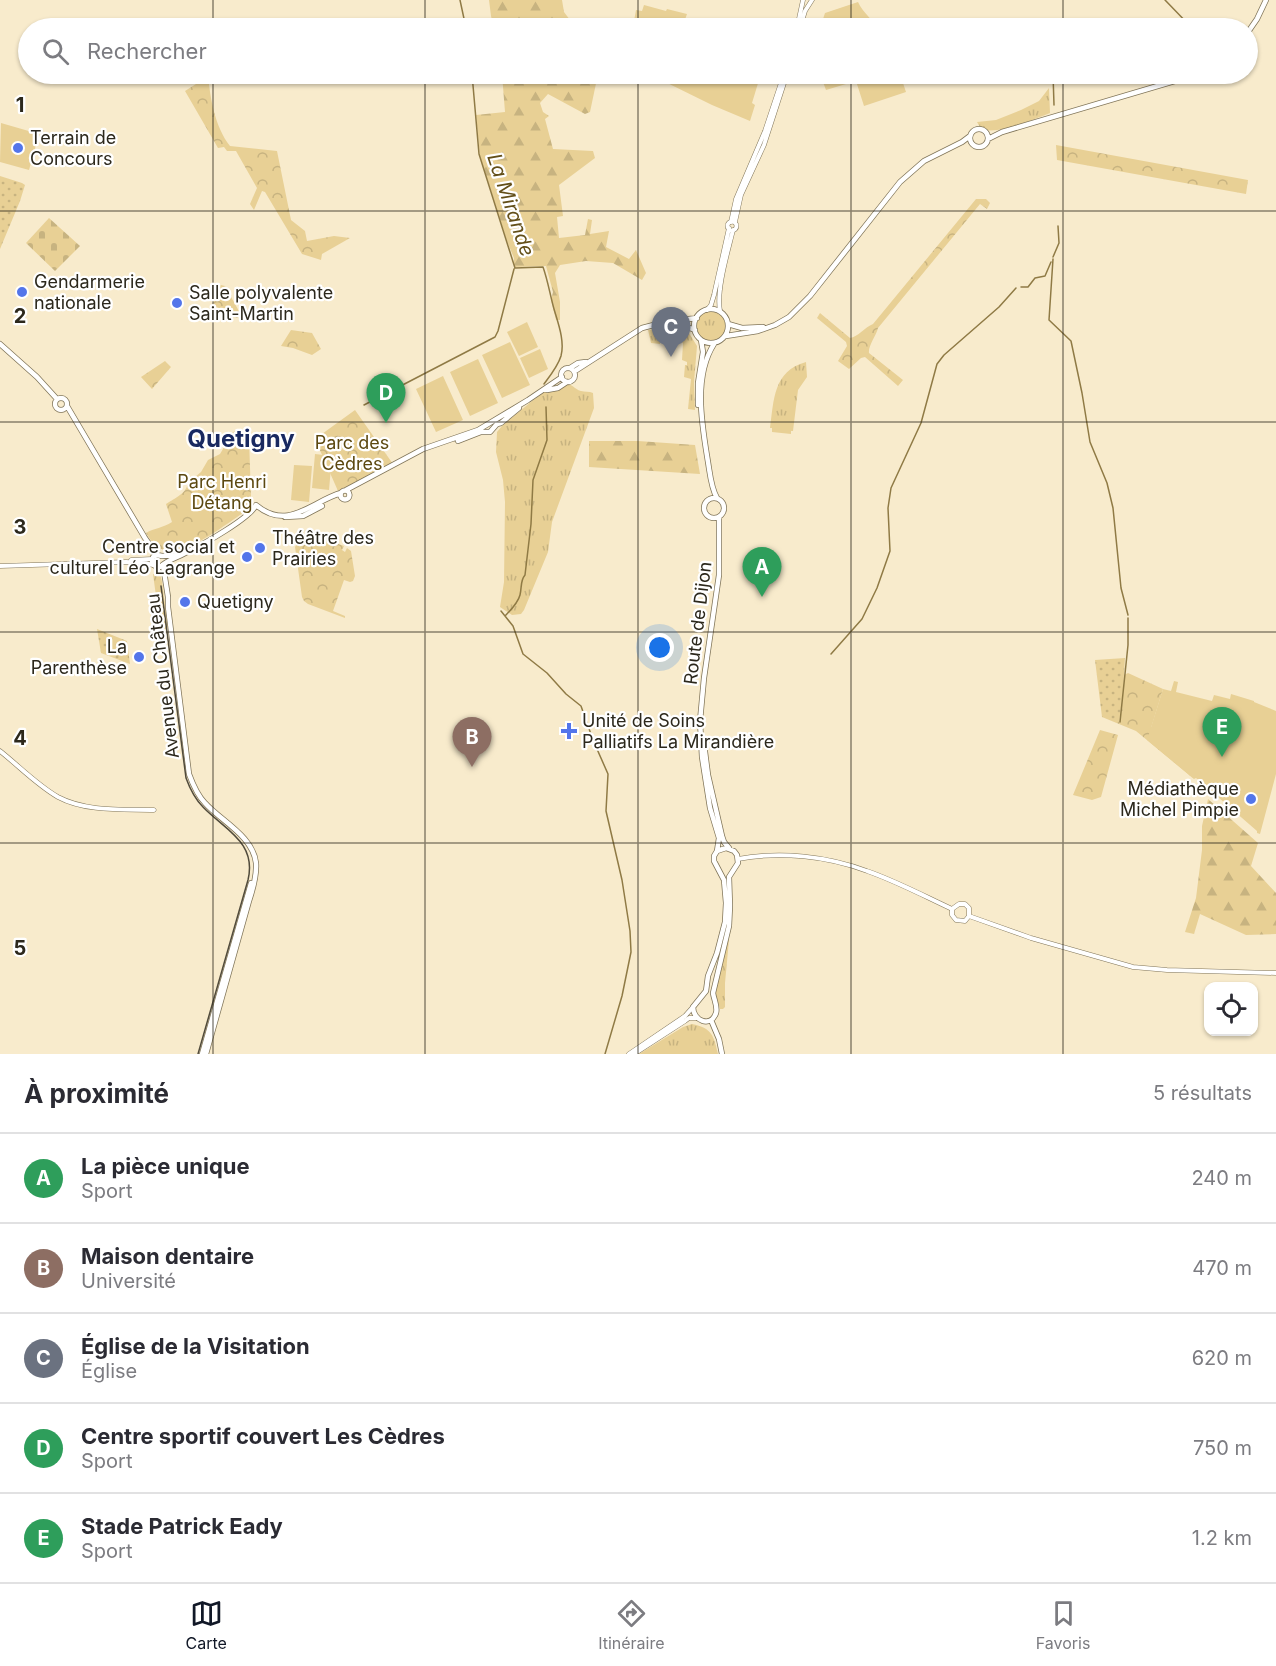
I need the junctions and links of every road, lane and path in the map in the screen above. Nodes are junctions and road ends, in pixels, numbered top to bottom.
1 (804, 0) edge
2 (812, 0) edge
3 (1266, 0) edge
4 (800, 18) edge
5 (802, 18) edge
6 (1257, 18) edge
7 (782, 84) edge
8 (1164, 84) edge
9 (985, 132) junction
10 (1002, 132) junction
11 (970, 136) junction
12 (988, 139) junction
13 (972, 144) junction
14 (952, 147) junction
15 (733, 222) junction
16 (731, 229) junction
17 (707, 310) junction
18 (720, 311) junction
19 (697, 318) junction
20 (665, 323) junction
21 (729, 324) junction
22 (775, 325) junction
23 (694, 330) junction
24 (726, 336) junction
25 (701, 340) junction
26 (0, 344) edge
27 (714, 344) junction
28 (572, 370) junction
29 (561, 377) junction
30 (567, 382) junction
31 (539, 394) junction
32 (57, 399) junction
33 (65, 408) junction
34 (704, 437) junction
35 (711, 478) junction
36 (344, 494) junction
37 (717, 498) junction
38 (709, 499) junction
39 (255, 507) junction
40 (719, 517) junction
41 (712, 518) junction
42 (720, 540) junction
43 (158, 561) junction
44 (0, 566) edge
45 (702, 705) junction
46 (0, 751) edge
47 (154, 810) dead end
48 (730, 849) junction
49 (717, 851) junction
50 (738, 859) junction
51 (733, 870) junction
52 (720, 871) junction
53 (952, 909) junction
54 (969, 916) junction
55 (1276, 973) edge
56 (702, 998) junction
57 (714, 1002) junction
58 (693, 1007) junction
59 (697, 1018) junction
60 (711, 1020) junction
61 (204, 1054) edge
62 (632, 1054) edge
63 (722, 1054) edge

1 - 2 street
1 - 4 street
2 - 5 street
3 - 6 main road
7 - 15 street
8 - 10 main road
9 - 10 main road
9 - 11 main road
9 - 12 main road
10 - 12 main road
11 - 13 main road
11 - 14 main road
12 - 13 main road
13 - 14 main road
14 - 22 main road
15 - 16 street
15 - 16 street
16 - 17 street
16 - 18 street
17 - 18 main road
17 - 19 main road
18 - 21 main road
19 - 20 main road
19 - 23 main road
20 - 23 main road
20 - 28 main road
21 - 22 main road
21 - 24 main road
22 - 24 main road
23 - 25 main road
24 - 27 main road
25 - 27 main road
25 - 34 main road
26 - 32 main road
27 - 34 main road
28 - 29 main road
28 - 30 main road
29 - 30 main road
29 - 31 main road
30 - 31 main road
31 - 36 main road
32 - 33 main road
32 - 33 main road
33 - 43 main road, Avenue du Château
34 - 35 main road
35 - 37 main road
35 - 38 main road
36 - 39 main road
36 - 39 main road
37 - 38 main road
37 - 40 main road
38 - 41 main road
39 - 43 main road
40 - 41 main road
40 - 42 main road, Route de Dijon
41 - 42 main road, Route de Dijon
42 - 45 main road, Route de Dijon
43 - 44 street
43 - 61 main road, Avenue du Château
45 - 48 main road
45 - 49 main road, Route de Dijon
46 - 47 street
48 - 49 main road
48 - 50 main road
49 - 52 main road
50 - 51 main road
50 - 53 street
51 - 52 main road
51 - 57 main road
52 - 56 main road
53 - 54 street
53 - 54 street
54 - 55 street
56 - 57 main road
56 - 58 main road
57 - 60 main road
58 - 59 main road
58 - 62 street
59 - 60 main road
59 - 62 street
60 - 63 main road

